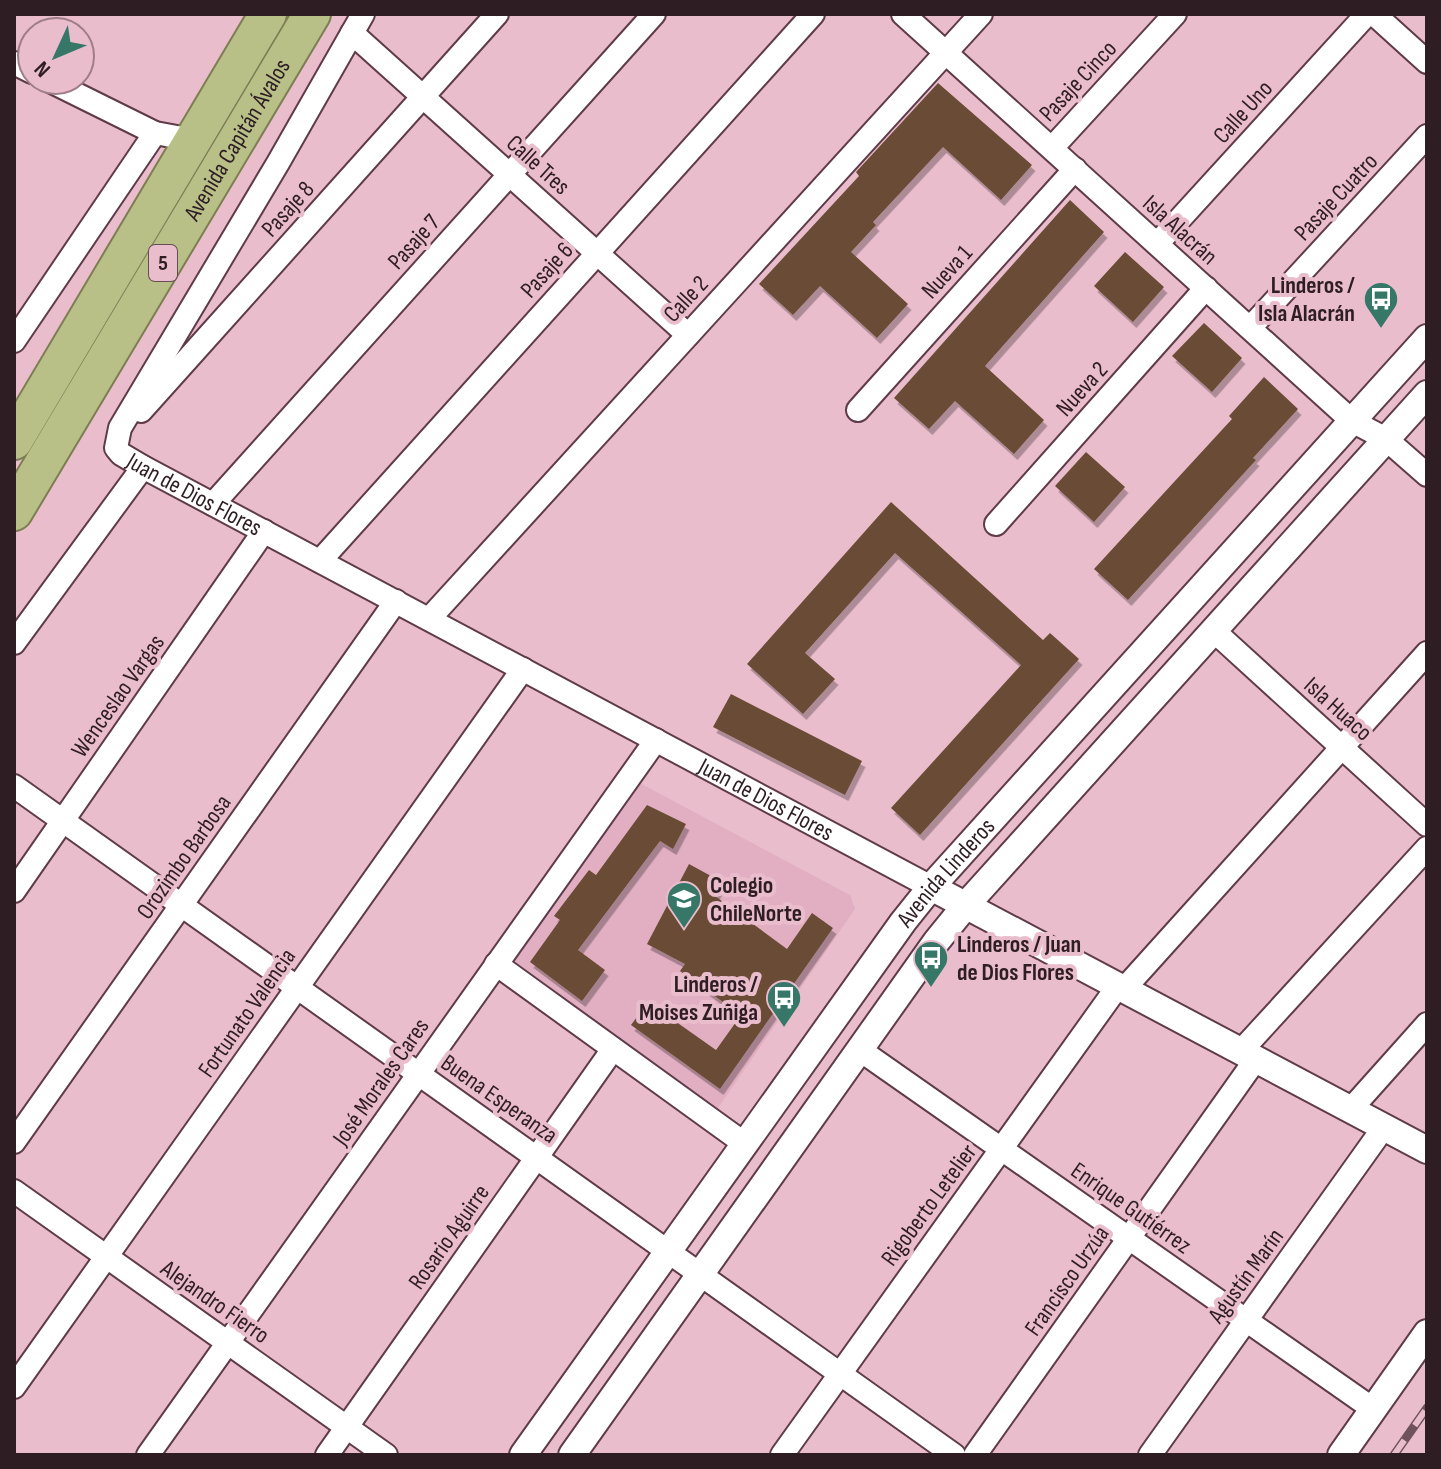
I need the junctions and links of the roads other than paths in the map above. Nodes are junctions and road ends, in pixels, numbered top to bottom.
1 (268, 14) edge
2 (312, 14) edge
3 (497, 14) edge
4 (654, 14) edge
5 (813, 14) edge
6 (903, 14) edge
7 (981, 14) edge
8 (1175, 14) edge
9 (1367, 14) edge
10 (1374, 14) edge
11 (358, 24) edge
12 (946, 52) junction
13 (1427, 62) edge
14 (80, 96) edge
15 (423, 97) junction
16 (155, 133) junction
17 (1427, 136) edge
18 (193, 140) junction
19 (1052, 148) junction
20 (1075, 169) junction
21 (510, 174) junction
22 (1157, 244) junction
23 (597, 253) junction
24 (1206, 288) junction
25 (1250, 328) junction
26 (688, 335) junction
27 (1427, 338) edge
28 (14, 341) edge
29 (1427, 394) edge
30 (858, 410) dead end
31 (1352, 421) junction
32 (117, 439) junction
33 (1386, 439) junction
34 (14, 441) edge
35 (143, 467) junction
36 (1427, 475) edge
37 (213, 504) junction
38 (14, 512) edge
39 (996, 524) dead end
40 (264, 531) junction
41 (320, 561) junction
42 (396, 601) junction
43 (429, 619) junction
44 (1214, 631) junction
45 (14, 643) edge
46 (1427, 653) edge
47 (523, 669) junction
48 (656, 740) junction
49 (1342, 748) junction
50 (14, 786) edge
51 (63, 820) junction
52 (1427, 825) edge
53 (1427, 848) edge
54 (931, 887) junction
55 (14, 891) edge
56 (181, 905) junction
57 (966, 905) junction
58 (496, 964) junction
59 (297, 988) junction
60 (1121, 988) junction
61 (1427, 1024) edge
62 (613, 1049) junction
63 (860, 1050) junction
64 (1249, 1055) junction
65 (419, 1074) junction
66 (1351, 1109) junction
67 (1384, 1127) junction
68 (14, 1142) edge
69 (745, 1144) junction
70 (1001, 1149) junction
71 (1427, 1150) edge
72 (536, 1158) junction
73 (14, 1191) edge
74 (1129, 1238) junction
75 (668, 1252) junction
76 (107, 1257) junction
77 (700, 1274) junction
78 (1246, 1320) junction
79 (1427, 1333) edge
80 (228, 1343) junction
81 (840, 1374) junction
82 (14, 1387) edge
83 (1373, 1409) junction
84 (347, 1427) junction
85 (148, 1455) edge
86 (327, 1455) edge
87 (386, 1455) edge
88 (523, 1455) edge
89 (572, 1455) edge
90 (782, 1455) edge
91 (954, 1455) edge
92 (975, 1455) edge
93 (1150, 1455) edge
94 (1341, 1455) edge

1 - 18 highway, Avenida Capitán Ávalos / 5
2 - 38 highway, Avenida Capitán Ávalos / 5
3 - 15 street, Pasaje 8
4 - 21 street, Pasaje 7
5 - 23 street, Pasaje 6
6 - 12 street, Isla Alacrán
7 - 12 street, Calle 2
8 - 19 street, Pasaje Cinco
9 - 22 street, Calle Uno
10 - 13 street
11 - 15 street, Calle Tres
11 - 32 street, Avenida Capitán Ávalos
12 - 19 street, Isla Alacrán
12 - 26 street, Calle 2
14 - 16 street
15 - 21 street, Calle Tres
15 - 32 street, Pasaje 8
16 - 18 street
16 - 28 street
17 - 25 street, Pasaje Cuatro
18 - 34 highway, Avenida Capitán Ávalos / 5
19 - 20 street, Isla Alacrán
20 - 22 street, Isla Alacrán
20 - 30 street, Nueva 1
21 - 23 street, Calle Tres
21 - 37 street, Pasaje 7
22 - 24 street, Isla Alacrán
23 - 26 street, Calle Tres
23 - 41 street, Pasaje 6
24 - 25 street, Isla Alacrán
24 - 39 street, Nueva 2
25 - 31 street, Isla Alacrán
26 - 43 street, Calle 2
27 - 31 street, Avenida Linderos
29 - 33 street, Avenida Linderos
31 - 33 street, Isla Alacrán
31 - 54 street, Avenida Linderos
32 - 35 street, Juan de Dios Flores
33 - 36 street, Isla Alacrán
33 - 44 street, Avenida Linderos
35 - 37 street, Juan de Dios Flores
35 - 45 street
37 - 40 street, Juan de Dios Flores
40 - 41 street, Juan de Dios Flores
40 - 51 street, Wenceslao Vargas
41 - 42 street, Juan de Dios Flores
42 - 43 street, Juan de Dios Flores
42 - 56 street, Orozimbo Barbosa
43 - 47 street, Juan de Dios Flores
44 - 49 street, Isla Huaco
44 - 57 street, Avenida Linderos
46 - 49 street, Rigoberto Letelier
47 - 48 street, Juan de Dios Flores
47 - 59 street, Fortunato Valencia
48 - 54 street, Juan de Dios Flores
48 - 58 street, José Morales Cares
49 - 52 street, Isla Huaco
49 - 60 street, Rigoberto Letelier
50 - 51 street, Buena Esperanza
51 - 55 street, Wenceslao Vargas
51 - 56 street, Buena Esperanza
53 - 64 street, Francisco Urzúa
54 - 57 street, Juan de Dios Flores
54 - 69 street, Avenida Linderos
56 - 59 street, Buena Esperanza
56 - 68 street, Orozimbo Barbosa
57 - 60 street, Juan de Dios Flores
57 - 63 street, Avenida Linderos
58 - 62 street
58 - 65 street, José Morales Cares
59 - 65 street, Buena Esperanza
59 - 76 street, Fortunato Valencia
60 - 64 street, Juan de Dios Flores
60 - 70 street, Rigoberto Letelier
61 - 66 street
62 - 69 street
62 - 72 street, Rosario Aguirre
63 - 70 street, Enrique Gutiérrez
63 - 77 street, Avenida Linderos
64 - 66 street, Juan de Dios Flores
64 - 74 street, Francisco Urzúa
65 - 72 street, Buena Esperanza
65 - 80 street, José Morales Cares
66 - 67 street, Juan de Dios Flores
67 - 71 street, Juan de Dios Flores
67 - 78 street, Agustín Marín
69 - 75 street, Avenida Linderos
70 - 74 street, Enrique Gutiérrez
70 - 81 street, Rigoberto Letelier
72 - 75 street, Buena Esperanza
72 - 84 street, Rosario Aguirre
73 - 76 street, Alejandro Fierro
74 - 78 street, Enrique Gutiérrez
74 - 92 street, Francisco Urzúa
75 - 77 street, Buena Esperanza
75 - 88 street, Avenida Linderos
76 - 80 street, Alejandro Fierro
76 - 82 street, Fortunato Valencia
77 - 81 street, Buena Esperanza
77 - 89 street, Avenida Linderos
78 - 83 street, Enrique Gutiérrez
78 - 93 street, Agustín Marín
79 - 83 street
80 - 84 street, Alejandro Fierro
80 - 85 street, José Morales Cares
81 - 90 street, Rigoberto Letelier
81 - 91 street, Buena Esperanza
83 - 94 street
84 - 86 street, Rosario Aguirre
84 - 87 street, Alejandro Fierro

